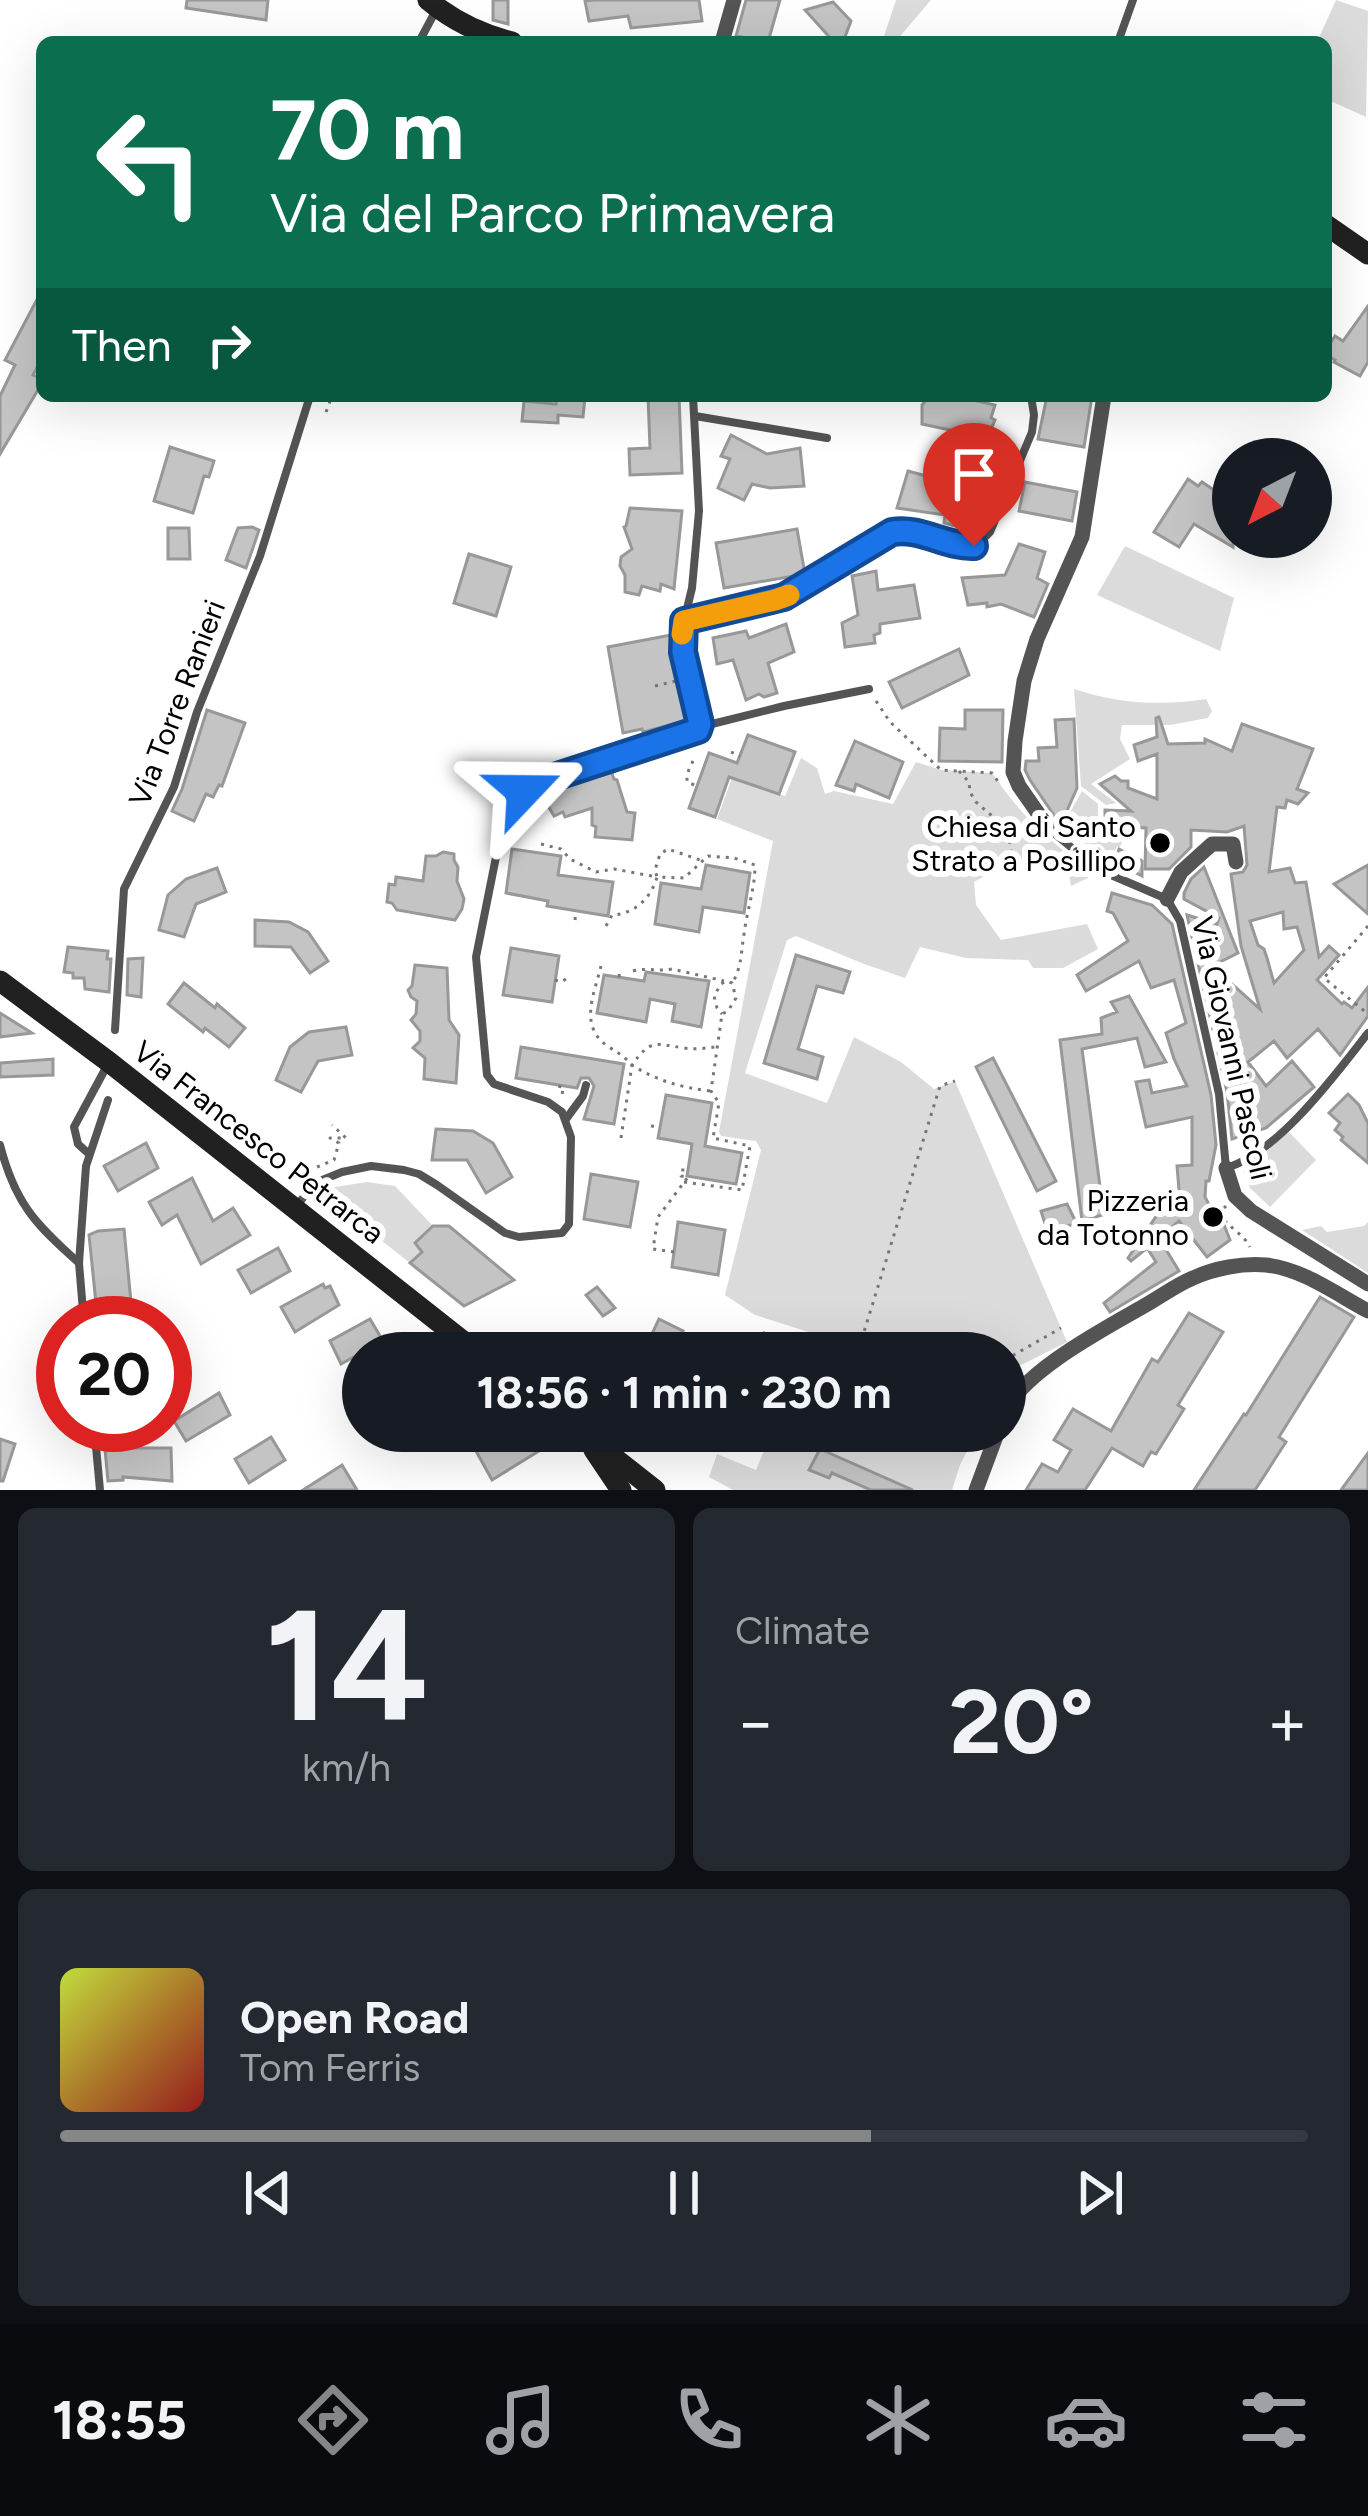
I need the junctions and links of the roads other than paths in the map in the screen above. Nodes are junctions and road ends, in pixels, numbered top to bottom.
1 (734, 0) edge
2 (1133, 0) edge
3 (432, 4) edge
4 (421, 36) edge
5 (494, 36) edge
6 (724, 36) edge
7 (1120, 36) edge
8 (1332, 229) edge
9 (1368, 254) edge
10 (308, 402) edge
11 (694, 402) edge
12 (1031, 402) edge
13 (1103, 402) edge
14 (695, 416) junction
15 (827, 438) dead end
16 (684, 621) junction
17 (869, 689) road end
18 (700, 727) junction
19 (1049, 829) joint
20 (1236, 862) dead end
21 (1167, 898) junction
22 (0, 981) edge
23 (115, 1030) dead end
24 (1368, 1033) edge
25 (109, 1062) junction
26 (586, 1085) dead end
27 (108, 1100) dead end
28 (566, 1119) junction
29 (0, 1145) edge
30 (89, 1154) junction
31 (1226, 1168) junction
32 (294, 1209) junction
33 (79, 1263) junction
34 (1368, 1284) edge
35 (82, 1296) edge
36 (1368, 1311) edge
37 (451, 1332) edge
38 (1026, 1385) edge
39 (96, 1452) edge
40 (594, 1452) edge
41 (607, 1452) edge
42 (990, 1452) edge
43 (653, 1487) edge
44 (100, 1490) edge
45 (622, 1490) edge
46 (976, 1490) edge

1 - 6 street
2 - 7 lane
3 - 4 lane
3 - 5 street
8 - 9 street
10 - 23 lane, Via Torre Ranieri
11 - 14 lane
12 - 16 lane
13 - 19 street
14 - 15 lane
14 - 16 lane
16 - 18 lane
17 - 18 lane
18 - 28 lane
19 - 21 lane
20 - 21 street
21 - 31 lane, Via Giovanni Pascoli
22 - 25 street, Via Francesco Petrarca
24 - 31 lane
25 - 30 lane
25 - 32 street, Via Francesco Petrarca
26 - 28 lane
27 - 30 lane
28 - 32 lane
29 - 33 lane
30 - 33 lane
31 - 34 street, Via Giovanni Pascoli
32 - 37 street, Via Francesco Petrarca
33 - 35 lane
36 - 38 street
39 - 44 lane
40 - 45 street
41 - 43 street
42 - 46 street
43 - 45 street

